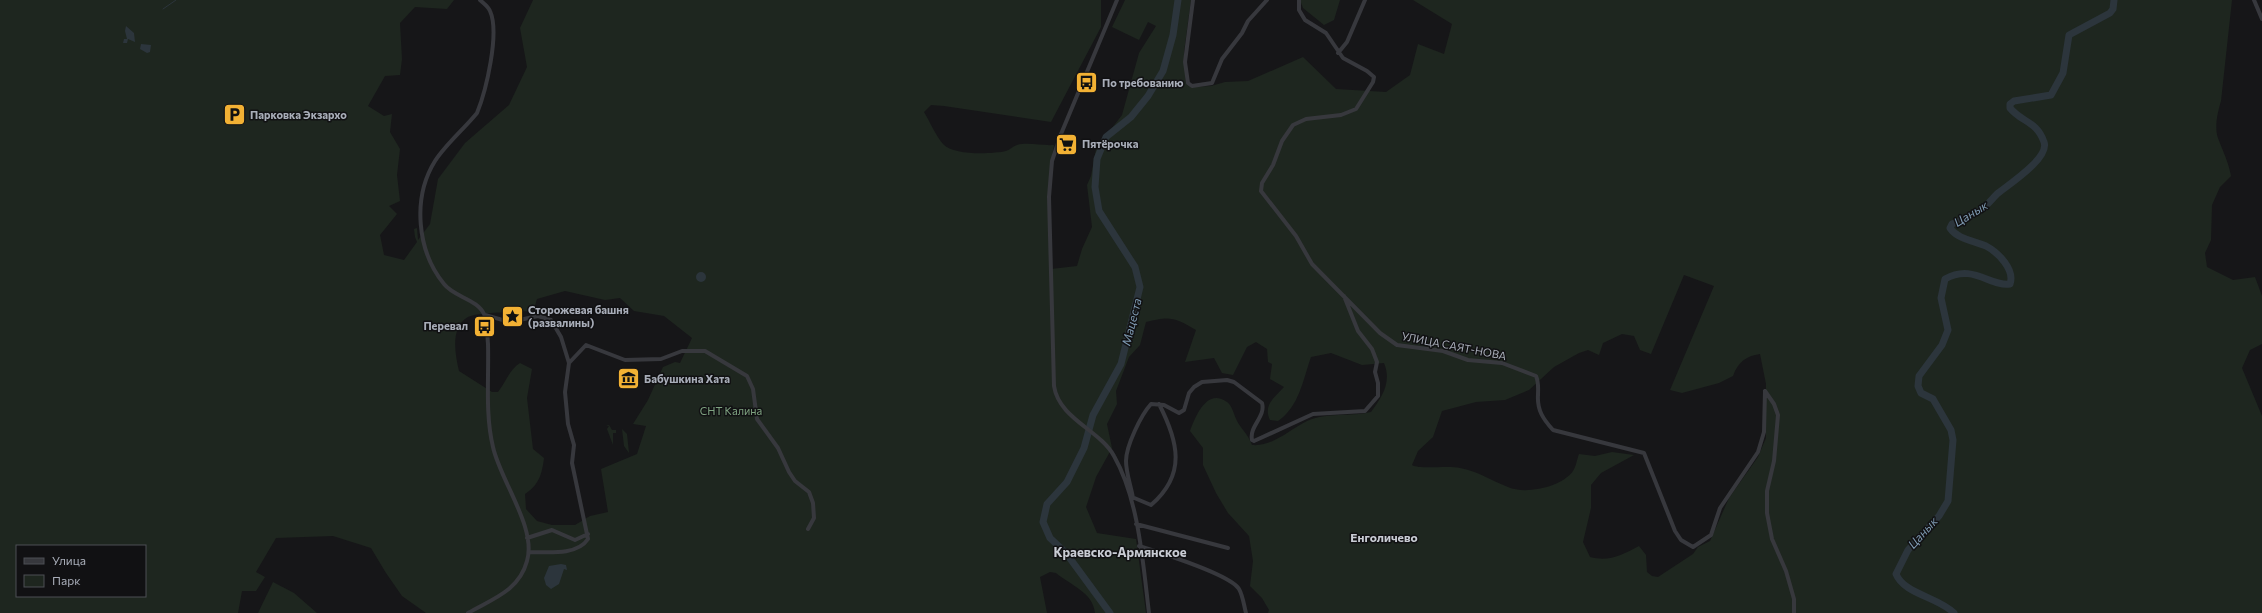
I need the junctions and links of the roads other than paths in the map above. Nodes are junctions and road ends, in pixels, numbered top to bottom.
1 (480, 0) edge
2 (1117, 0) edge
3 (1193, 0) edge
4 (1267, 0) edge
5 (1299, 0) edge
6 (1365, 0) edge
7 (2254, 0) edge
8 (2262, 19) edge
9 (1338, 53) junction
10 (1344, 296) junction
11 (485, 315) junction
12 (567, 354) junction
13 (574, 355) junction
14 (568, 363) junction
15 (1159, 404) junction
16 (1131, 497) junction
17 (1136, 524) junction
18 (808, 529) dead end
19 (588, 534) junction
20 (527, 538) junction
21 (1139, 546) junction
22 (1228, 548) dead end
23 (529, 552) junction
24 (468, 613) edge
25 (1149, 613) edge
26 (1246, 613) edge
27 (1794, 613) edge

1 - 11 street
2 - 16 street
3 - 4 street
5 - 9 street, УЛИЦА САЯТ-НОВА
6 - 9 street
7 - 8 street
9 - 10 street, УЛИЦА САЯТ-НОВА
10 - 15 street
10 - 27 street, УЛИЦА САЯТ-НОВА
11 - 12 street
11 - 20 street
12 - 13 street
12 - 14 street
13 - 14 street
13 - 18 street
14 - 19 street
15 - 16 street
15 - 16 street
16 - 17 street
17 - 21 street
17 - 22 street
19 - 20 street
19 - 23 street
20 - 23 street
21 - 25 street
21 - 26 street
23 - 24 street

